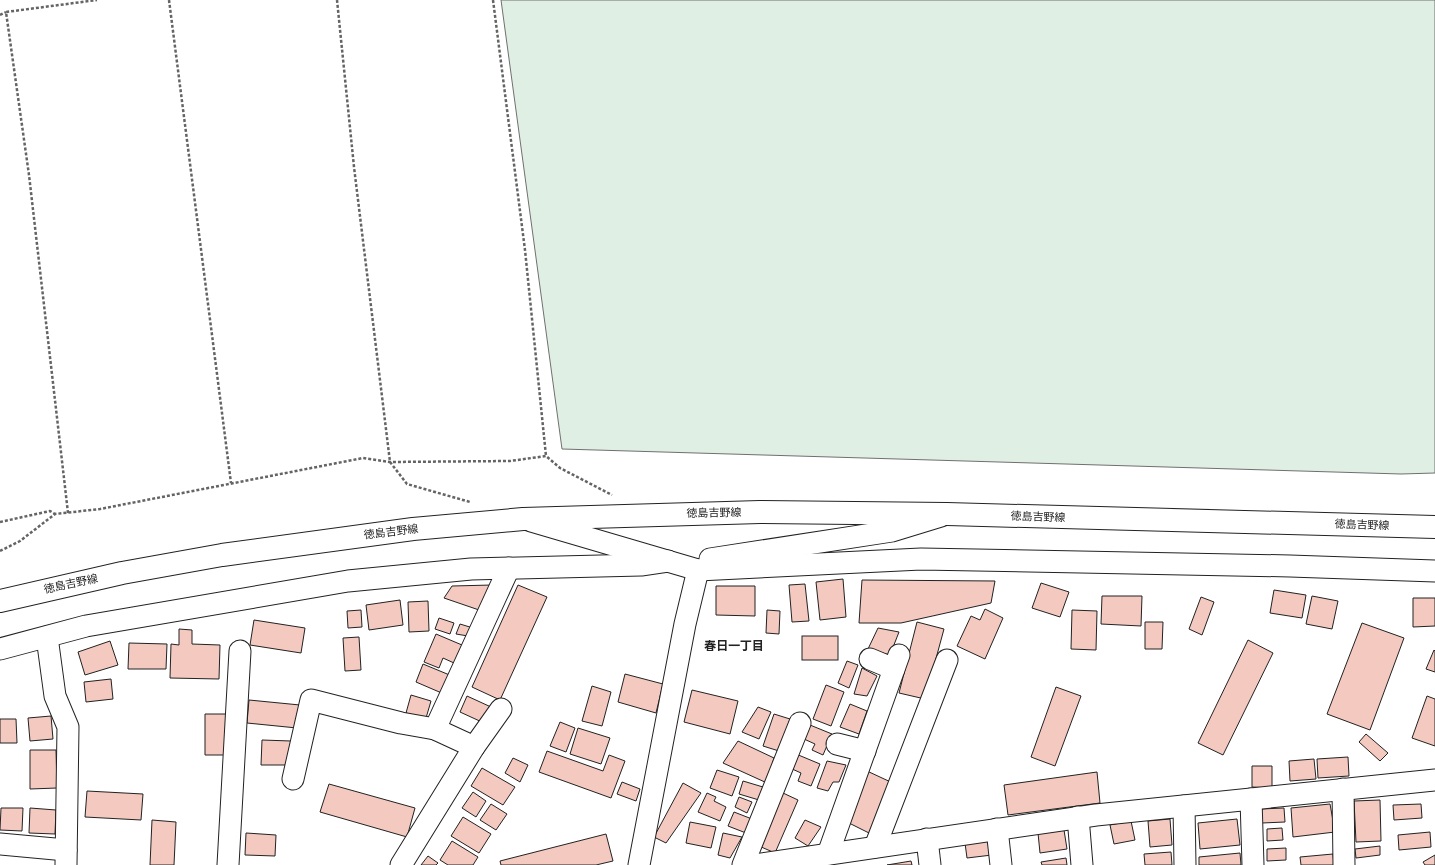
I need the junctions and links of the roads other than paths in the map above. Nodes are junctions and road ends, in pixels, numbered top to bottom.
1 (947, 514) junction
2 (523, 519) junction
3 (1435, 527) edge
4 (668, 561) junction
5 (509, 568) junction
6 (698, 570) junction
7 (1435, 571) edge
8 (0, 601) edge
9 (47, 637) junction
10 (5, 646) edge
11 (240, 651) dead end
12 (870, 659) dead end
13 (947, 660) dead end
14 (501, 709) dead end
15 (800, 723) dead end
16 (435, 729) junction
17 (838, 744) dead end
18 (474, 747) junction
19 (865, 751) junction
20 (293, 779) dead end
21 (1435, 780) edge
22 (1343, 789) junction
23 (1251, 799) junction
24 (1184, 806) junction
25 (1078, 817) junction
26 (997, 829) junction
27 (927, 839) junction
28 (0, 844) edge
29 (875, 847) junction
30 (828, 854) junction
31 (66, 858) edge
32 (228, 865) edge
33 (401, 865) edge
34 (639, 865) edge
35 (743, 865) edge
36 (755, 865) edge
37 (930, 865) edge
38 (1001, 865) edge
39 (1082, 865) edge
40 (1185, 865) edge
41 (1253, 865) edge
42 (1344, 865) edge

1 - 2 main road, 徳島吉野線
1 - 3 main road, 徳島吉野線
1 - 6 street
2 - 4 street
2 - 8 main road, 徳島吉野線
4 - 5 street
4 - 6 street
5 - 9 street
5 - 16 street
6 - 7 street
6 - 34 street
9 - 10 street
9 - 31 street
11 - 32 street
12 - 19 street
13 - 29 street
14 - 18 street
15 - 35 street
16 - 18 street
16 - 20 street
17 - 19 street
18 - 33 street
19 - 30 street
21 - 22 street
22 - 23 street
22 - 42 street
23 - 24 street
23 - 41 street
24 - 25 street
24 - 40 street
25 - 26 street
25 - 39 street
26 - 27 street
26 - 38 street
27 - 29 street
27 - 37 street
28 - 31 street
29 - 30 street
30 - 36 street

